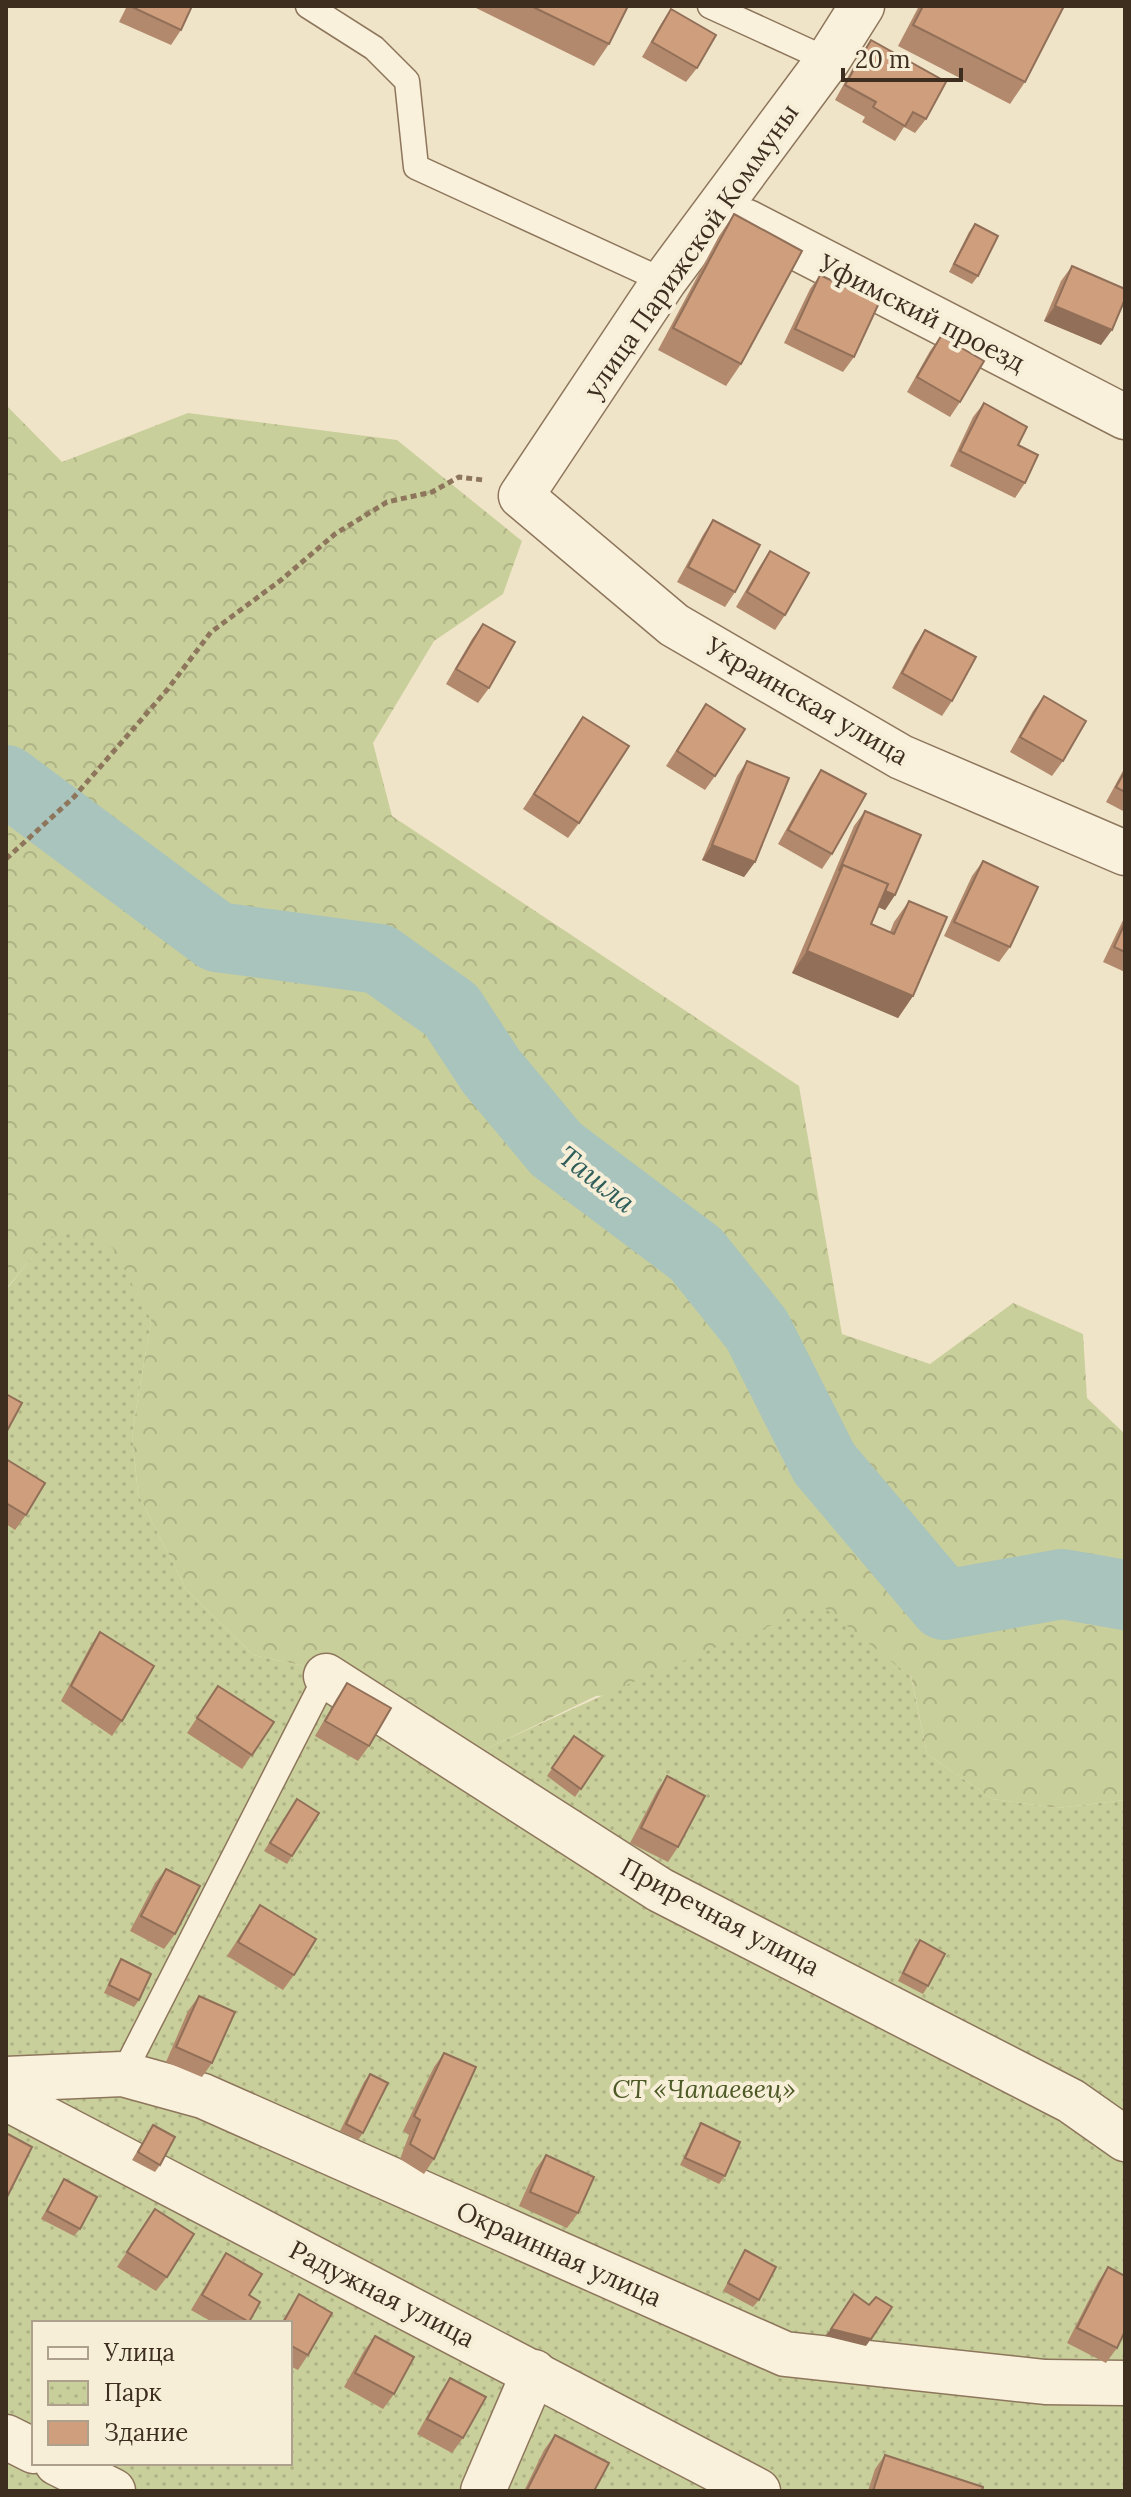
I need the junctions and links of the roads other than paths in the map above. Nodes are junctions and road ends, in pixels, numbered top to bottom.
1 (308, 6) edge
2 (710, 6) edge
3 (862, 6) edge
4 (828, 60) junction
5 (719, 208) junction
6 (664, 281) junction
7 (1125, 417) edge
8 (521, 496) joint
9 (1125, 853) edge
10 (326, 1676) joint
11 (123, 2074) junction
12 (6, 2079) edge
13 (6, 2098) edge
14 (1125, 2139) edge
15 (534, 2372) junction
16 (1125, 2383) edge
17 (6, 2437) edge
18 (32, 2450) edge
19 (61, 2465) edge
20 (113, 2491) edge
21 (483, 2491) edge
22 (758, 2491) edge

1 - 6 lane
2 - 4 lane
3 - 4 street, улица Парижской Коммуны
4 - 5 street, улица Парижской Коммуны
5 - 6 street, улица Парижской Коммуны
5 - 7 street, Уфимский проезд
6 - 8 street, улица Парижской Коммуны
8 - 9 street, Украинская улица
10 - 11 lane
10 - 14 street, Приречная улица
11 - 12 street, Окраинная улица
11 - 16 street, Окраинная улица
13 - 15 street, Радужная улица
15 - 21 street
15 - 22 street, Радужная улица
17 - 18 street
19 - 20 street

